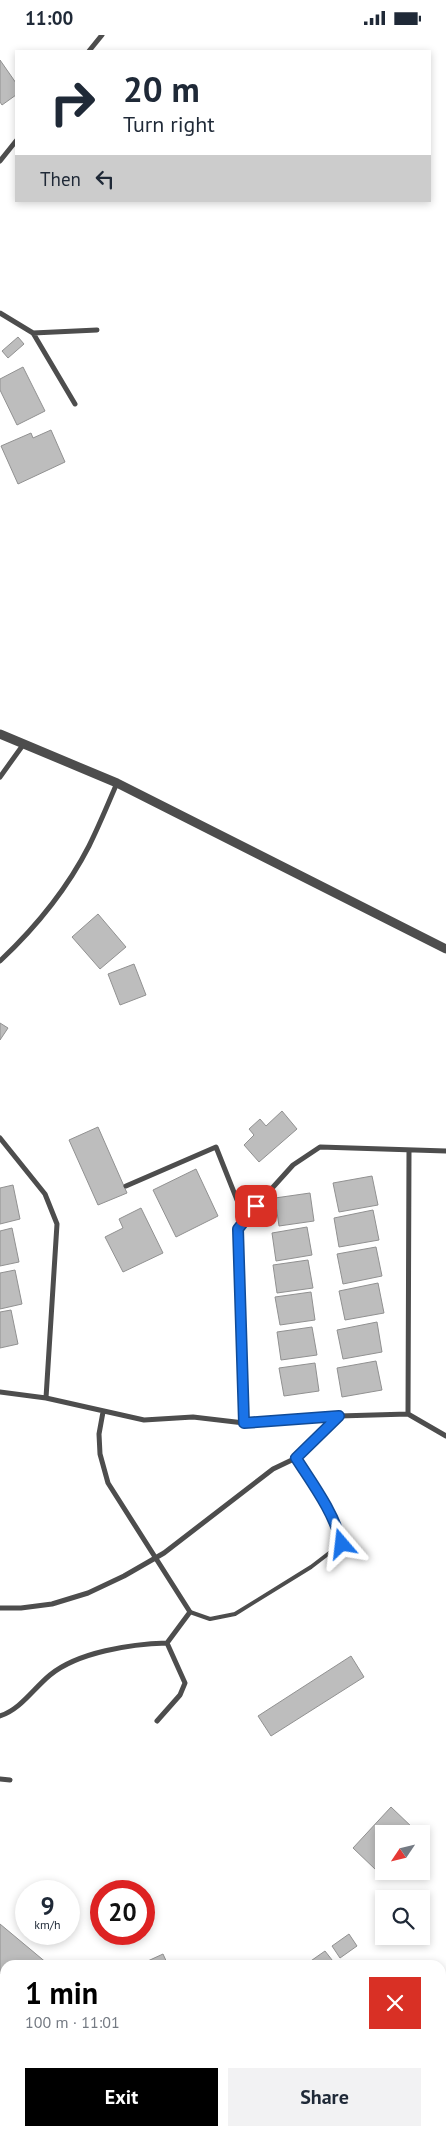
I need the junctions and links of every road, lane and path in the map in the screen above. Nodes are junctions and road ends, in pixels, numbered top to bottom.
1 (102, 35) edge
2 (90, 50) edge
3 (15, 142) edge
4 (0, 161) edge
5 (0, 313) edge
6 (96, 330) dead end
7 (33, 333) junction
8 (75, 404) dead end
9 (0, 735) edge
10 (22, 745) junction
11 (0, 777) edge
12 (117, 783) junction
13 (446, 949) edge
14 (0, 961) edge
15 (0, 1138) edge
16 (409, 1151) junction
17 (446, 1151) edge
18 (126, 1186) dead end
19 (245, 1220) junction
20 (0, 1392) edge
21 (46, 1398) junction
22 (103, 1411) junction
23 (408, 1414) junction
24 (339, 1416) junction
25 (244, 1423) junction
26 (446, 1436) edge
27 (296, 1458) junction
28 (156, 1558) junction
29 (0, 1608) edge
30 (190, 1612) junction
31 (167, 1643) junction
32 (0, 1716) edge
33 (157, 1721) dead end
34 (0, 1779) edge
35 (10, 1780) dead end

1 - 2 street
3 - 4 street
5 - 7 street
6 - 7 street
7 - 8 street
9 - 10 street
10 - 11 street
10 - 12 street
12 - 13 street
12 - 14 street
15 - 21 street
16 - 17 street
16 - 19 street
16 - 23 street
18 - 19 street
19 - 25 street
20 - 21 street
21 - 22 street
22 - 25 street
22 - 28 street
23 - 24 street
23 - 26 street
24 - 25 street
24 - 27 street
27 - 28 street
27 - 30 lane
28 - 29 street
28 - 30 street
30 - 31 street
31 - 32 street
31 - 33 street
34 - 35 street

